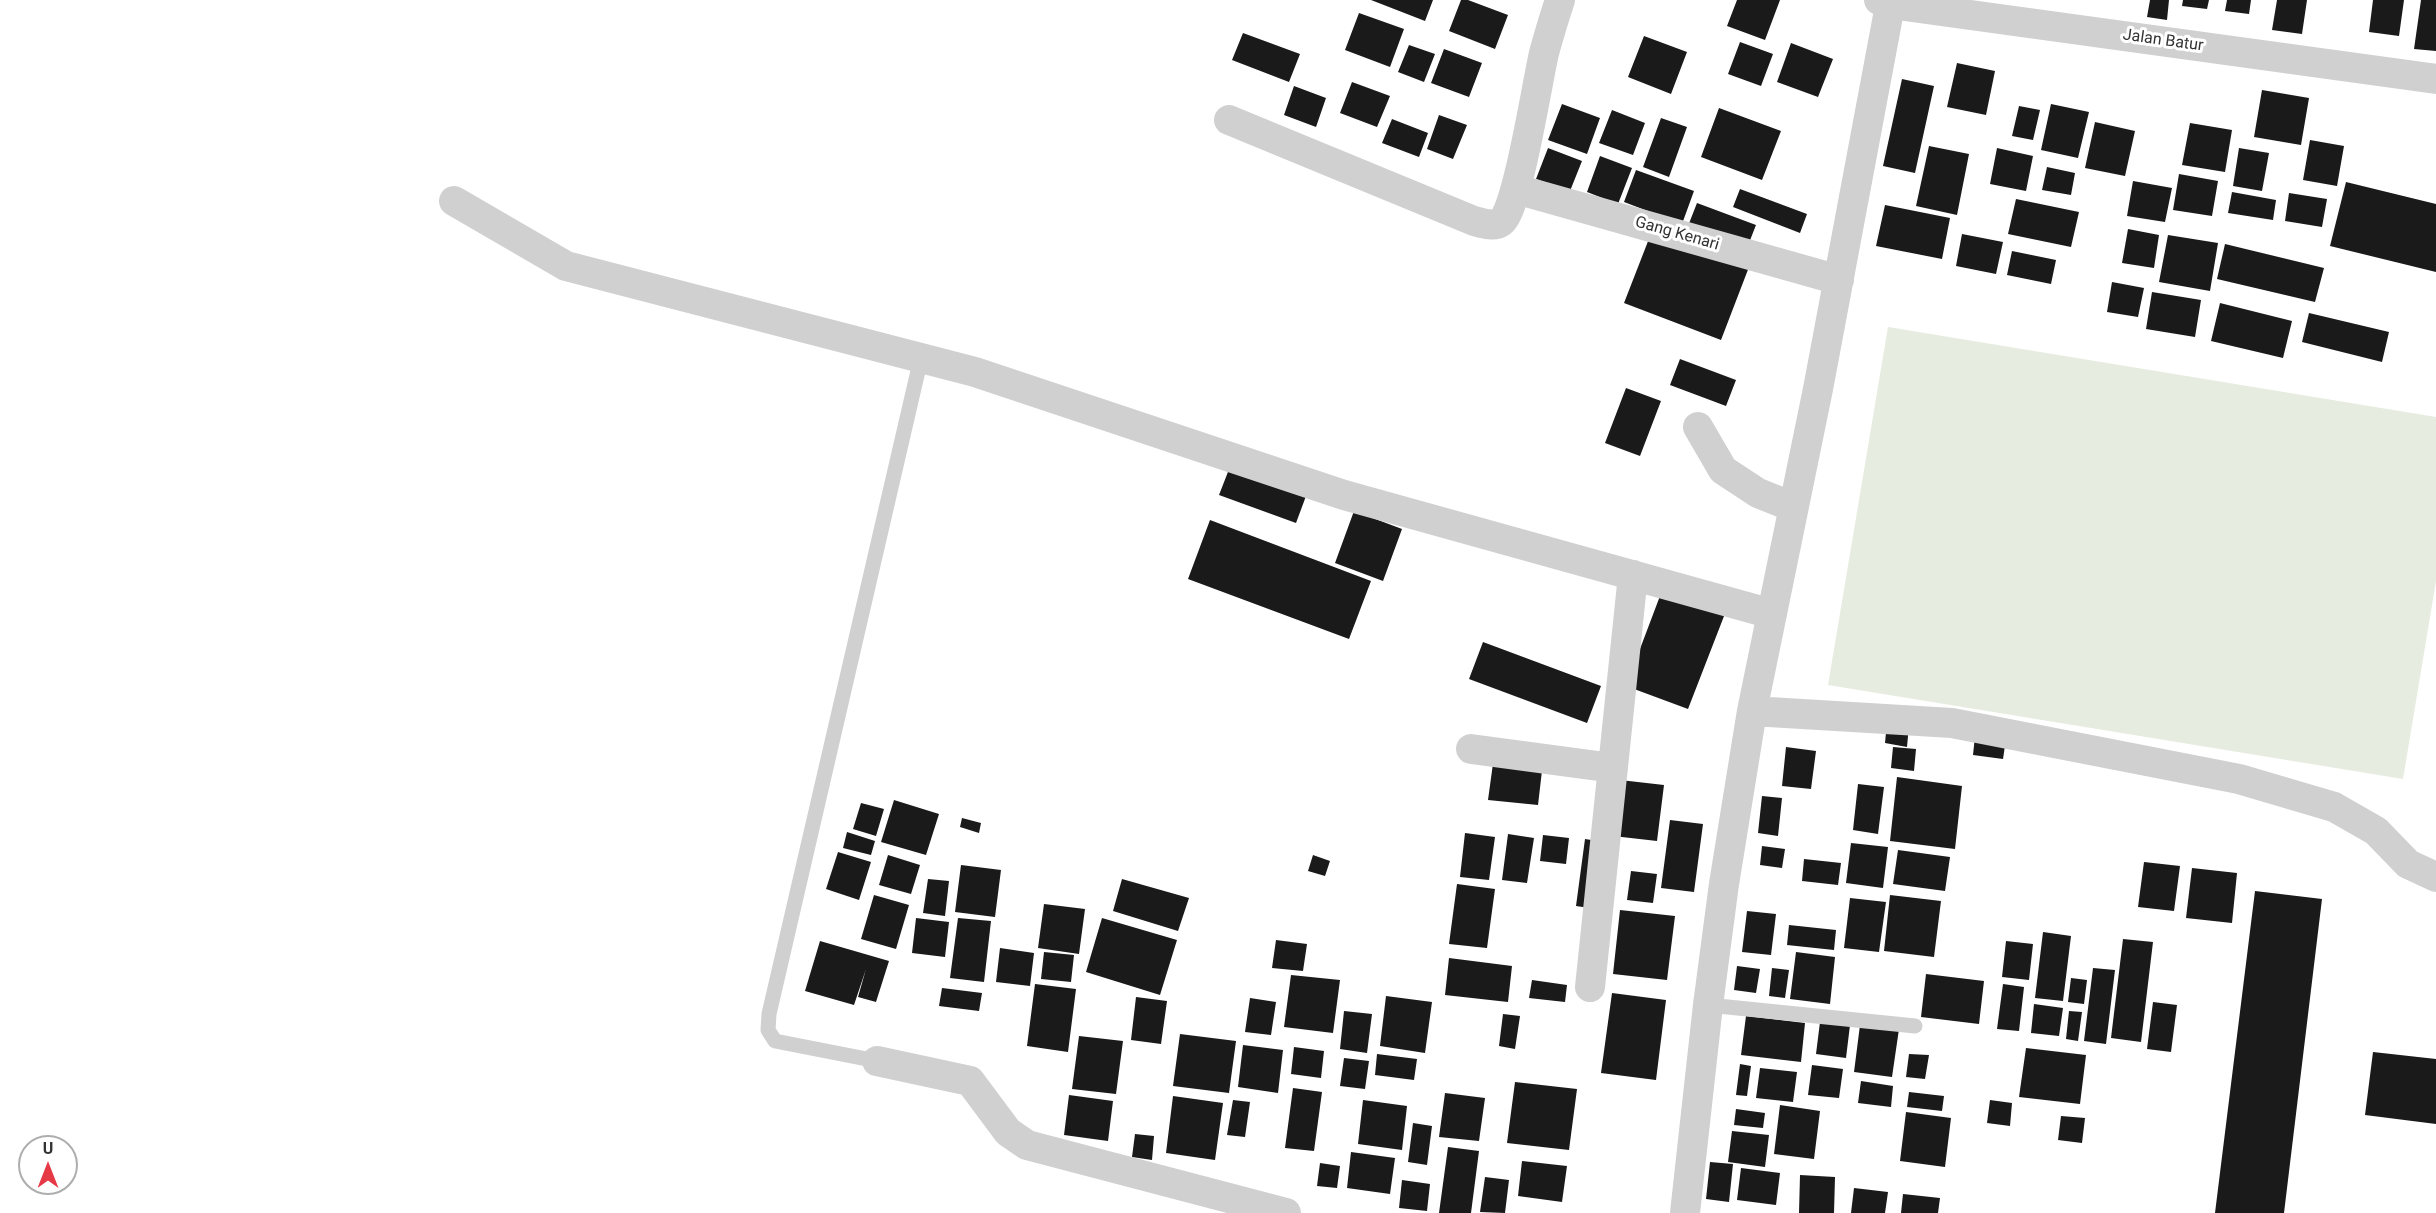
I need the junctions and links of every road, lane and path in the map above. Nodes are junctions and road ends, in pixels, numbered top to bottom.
1 (1560, 0) edge
2 (1887, 1) edge
3 (2436, 79) edge
4 (1229, 120) dead end
5 (1516, 189) junction
6 (454, 201) dead end
7 (1839, 280) junction
8 (921, 358) junction
9 (1698, 427) dead end
10 (1793, 507) junction
11 (1633, 575) junction
12 (1772, 614) junction
13 (1752, 711) junction
14 (1471, 749) dead end
15 (1613, 768) junction
16 (2436, 877) edge
17 (1590, 987) dead end
18 (1708, 1005) junction
19 (1915, 1026) dead end
20 (877, 1060) joint
21 (1286, 1213) edge
22 (1685, 1213) edge

1 - 5 street
2 - 3 street, Jalan Batur
2 - 7 street
4 - 5 street
5 - 7 street, Gang Kenari
6 - 8 street
7 - 10 street
8 - 11 street
8 - 20 lane
9 - 10 street
10 - 12 street
11 - 12 street
11 - 15 street
12 - 13 street
13 - 16 street
13 - 18 street
14 - 15 street
15 - 17 street
18 - 19 lane
18 - 22 street
20 - 21 street

